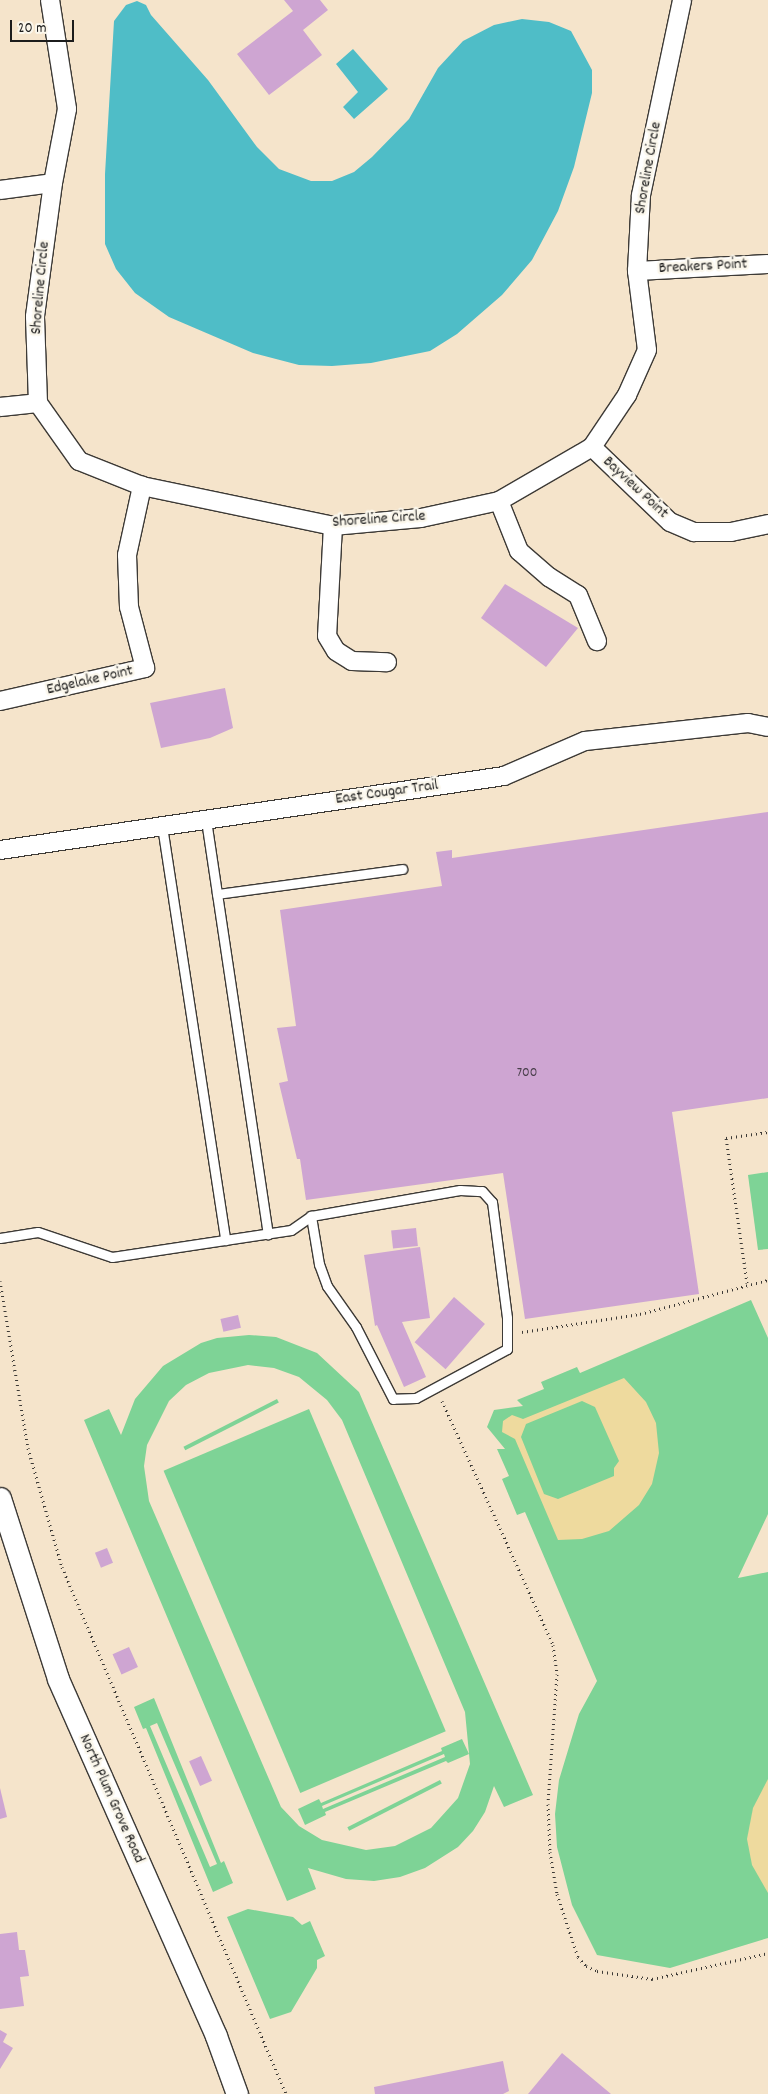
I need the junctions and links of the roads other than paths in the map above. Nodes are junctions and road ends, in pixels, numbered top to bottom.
1 (50, 0) edge
2 (682, 0) edge
3 (53, 183) junction
4 (0, 190) edge
5 (768, 264) edge
6 (637, 271) junction
7 (38, 403) junction
8 (0, 408) edge
9 (592, 447) junction
10 (142, 486) junction
11 (499, 501) junction
12 (768, 524) edge
13 (333, 526) junction
14 (597, 641) dead end
15 (386, 662) dead end
16 (0, 701) edge
17 (768, 726) edge
18 (206, 820) junction
19 (162, 826) junction
20 (0, 850) edge
21 (402, 869) dead end
22 (217, 894) junction
23 (310, 1216) junction
24 (268, 1234) junction
25 (0, 1238) edge
26 (225, 1240) junction
27 (0, 1498) edge
28 (237, 2094) edge

1 - 3 street, Shoreline Circle
2 - 6 street, Shoreline Circle
3 - 4 street
3 - 7 street, Shoreline Circle
5 - 6 street, Breakers Point
6 - 9 street, Shoreline Circle
7 - 8 street
7 - 10 street, Shoreline Circle
9 - 11 street, Shoreline Circle
9 - 12 street, Bayview Point
10 - 13 street, Shoreline Circle
10 - 16 street, Edgelake Point
11 - 13 street, Shoreline Circle
11 - 14 street
13 - 15 street
17 - 18 street, East Cougar Trail
18 - 19 street, East Cougar Trail
18 - 22 lane
19 - 20 street, East Cougar Trail
19 - 26 lane
21 - 22 lane
22 - 24 lane
23 - 23 lane
23 - 24 lane
24 - 26 lane
25 - 26 lane
27 - 28 street, North Plum Grove Road

